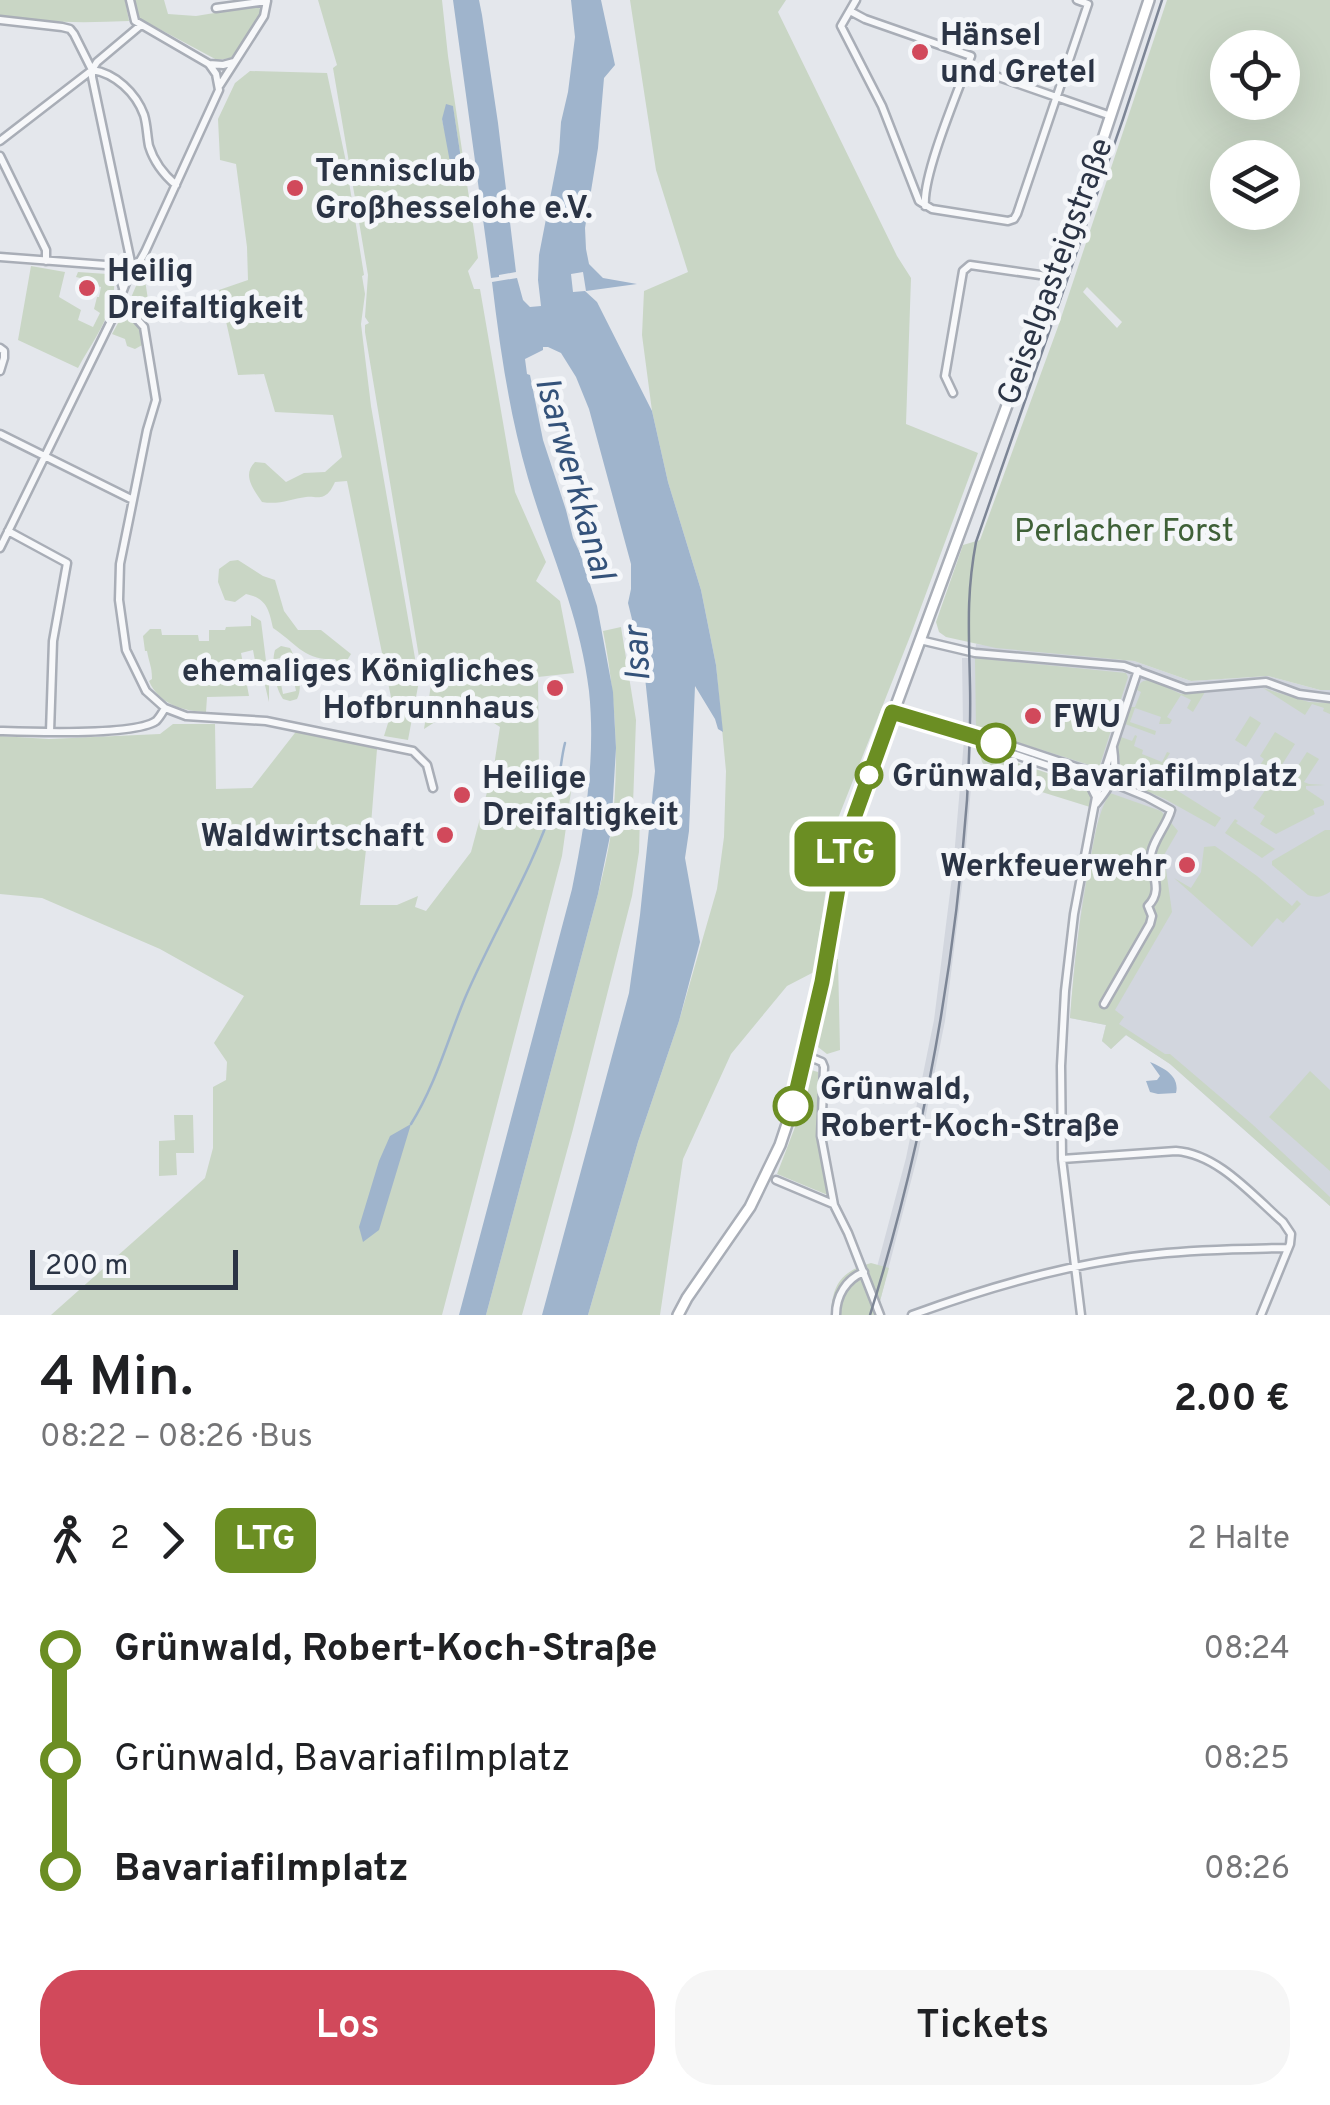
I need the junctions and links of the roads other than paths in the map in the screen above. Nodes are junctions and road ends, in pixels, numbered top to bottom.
1 (130, 0) edge
2 (856, 0) edge
3 (1076, 0) edge
4 (1149, 0) edge
5 (216, 8) dead end
6 (850, 10) junction
7 (0, 20) edge
8 (140, 25) junction
9 (235, 61) junction
10 (209, 64) junction
11 (967, 66) junction
12 (92, 70) junction
13 (219, 86) junction
14 (1056, 98) junction
15 (1110, 116) junction
16 (0, 140) edge
17 (0, 156) edge
18 (176, 184) junction
19 (926, 206) junction
20 (0, 256) edge
21 (46, 260) junction
22 (108, 266) junction
23 (132, 267) junction
24 (1054, 277) junction
25 (124, 291) junction
26 (117, 308) junction
27 (0, 348) edge
28 (0, 371) edge
29 (953, 393) dead end
30 (0, 434) edge
31 (44, 456) junction
32 (132, 500) junction
33 (8, 532) junction
34 (0, 548) edge
35 (919, 640) junction
36 (1138, 670) junction
37 (1330, 698) edge
38 (165, 708) junction
39 (891, 716) junction
40 (0, 730) edge
41 (50, 732) junction
42 (1000, 745) junction
43 (1112, 745) junction
44 (1108, 758) junction
45 (1102, 773) junction
46 (1110, 782) junction
47 (1098, 786) junction
48 (434, 788) dead end
49 (1095, 801) junction
50 (1104, 1004) dead end
51 (805, 1055) junction
52 (1062, 1159) junction
53 (776, 1180) dead end
54 (834, 1205) junction
55 (1288, 1248) junction
56 (1075, 1267) junction
57 (864, 1272) junction
58 (678, 1315) edge
59 (836, 1315) edge
60 (880, 1315) edge
61 (912, 1315) edge
62 (1081, 1315) edge
63 (1262, 1315) edge

1 - 8 street
2 - 6 street
3 - 14 street
4 - 15 main road, Geiselgasteigstraße
5 - 9 street
6 - 11 street
6 - 19 street
7 - 12 street
8 - 10 street
8 - 12 street
9 - 10 street
9 - 13 street
10 - 13 street
11 - 14 street
11 - 19 street
12 - 16 street
12 - 18 street
12 - 23 street
13 - 18 street
14 - 15 street
14 - 19 street
15 - 24 main road, Geiselgasteigstraße
17 - 21 street
18 - 23 street
20 - 21 street
21 - 22 street
22 - 23 street
22 - 25 street
23 - 25 street
24 - 29 street
24 - 35 main road, Geiselgasteigstraße
25 - 26 street
26 - 31 street
26 - 32 street
27 - 28 street
30 - 31 street
31 - 32 street
31 - 33 street
32 - 38 street
33 - 34 street
33 - 41 street
35 - 36 street
35 - 39 main road, Geiselgasteigstraße
36 - 37 street
36 - 43 street
38 - 41 street
38 - 48 street
39 - 42 street
39 - 51 main road, Geiselgasteigstraße
40 - 41 street
42 - 45 street
42 - 49 street
43 - 44 street
43 - 46 street
44 - 45 street
44 - 46 street
45 - 47 street
46 - 47 street
46 - 49 street
46 - 50 street
47 - 49 street
49 - 52 street
51 - 54 street
51 - 58 main road, Geiselgasteigstraße
52 - 55 street
52 - 56 street
53 - 54 street
54 - 57 street
55 - 56 street
55 - 63 street
56 - 61 street
56 - 62 street
57 - 59 street
57 - 60 street

